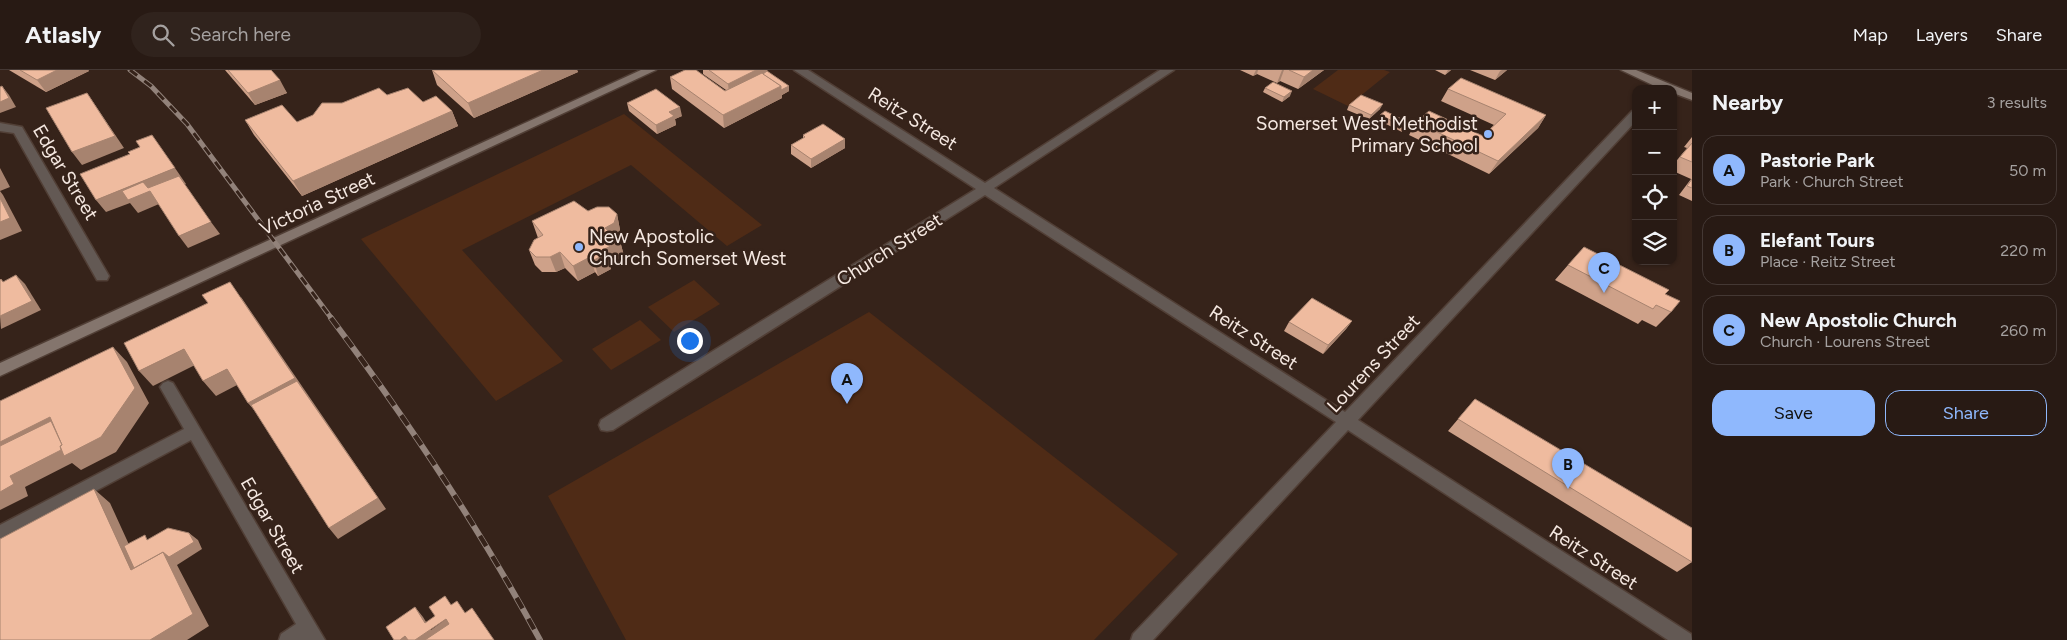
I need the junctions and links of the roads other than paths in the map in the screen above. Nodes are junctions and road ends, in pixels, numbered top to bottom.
1 (650, 70) edge
2 (800, 70) edge
3 (1168, 70) edge
4 (1627, 70) edge
5 (1661, 85) edge
6 (1677, 91) edge
7 (1692, 97) edge
8 (1632, 118) edge
9 (0, 127) edge
10 (986, 188) junction
11 (102, 276) dead end
12 (0, 370) edge
13 (168, 387) dead end
14 (1347, 421) junction
15 (607, 425) dead end
16 (194, 431) junction
17 (0, 534) edge
18 (312, 634) edge
19 (288, 640) edge
20 (1140, 640) edge
21 (1684, 640) edge

1 - 12 main road, Victoria Street
2 - 10 street, Reitz Street
3 - 10 street, Church Street
4 - 5 main road
6 - 7 main road
8 - 14 street, Lourens Street
9 - 11 street, Edgar Street
10 - 14 street, Reitz Street
10 - 15 street, Church Street
13 - 16 street, Edgar Street
14 - 20 street, Lourens Street
14 - 21 street, Reitz Street
16 - 17 street
16 - 18 street, Edgar Street
18 - 19 street

